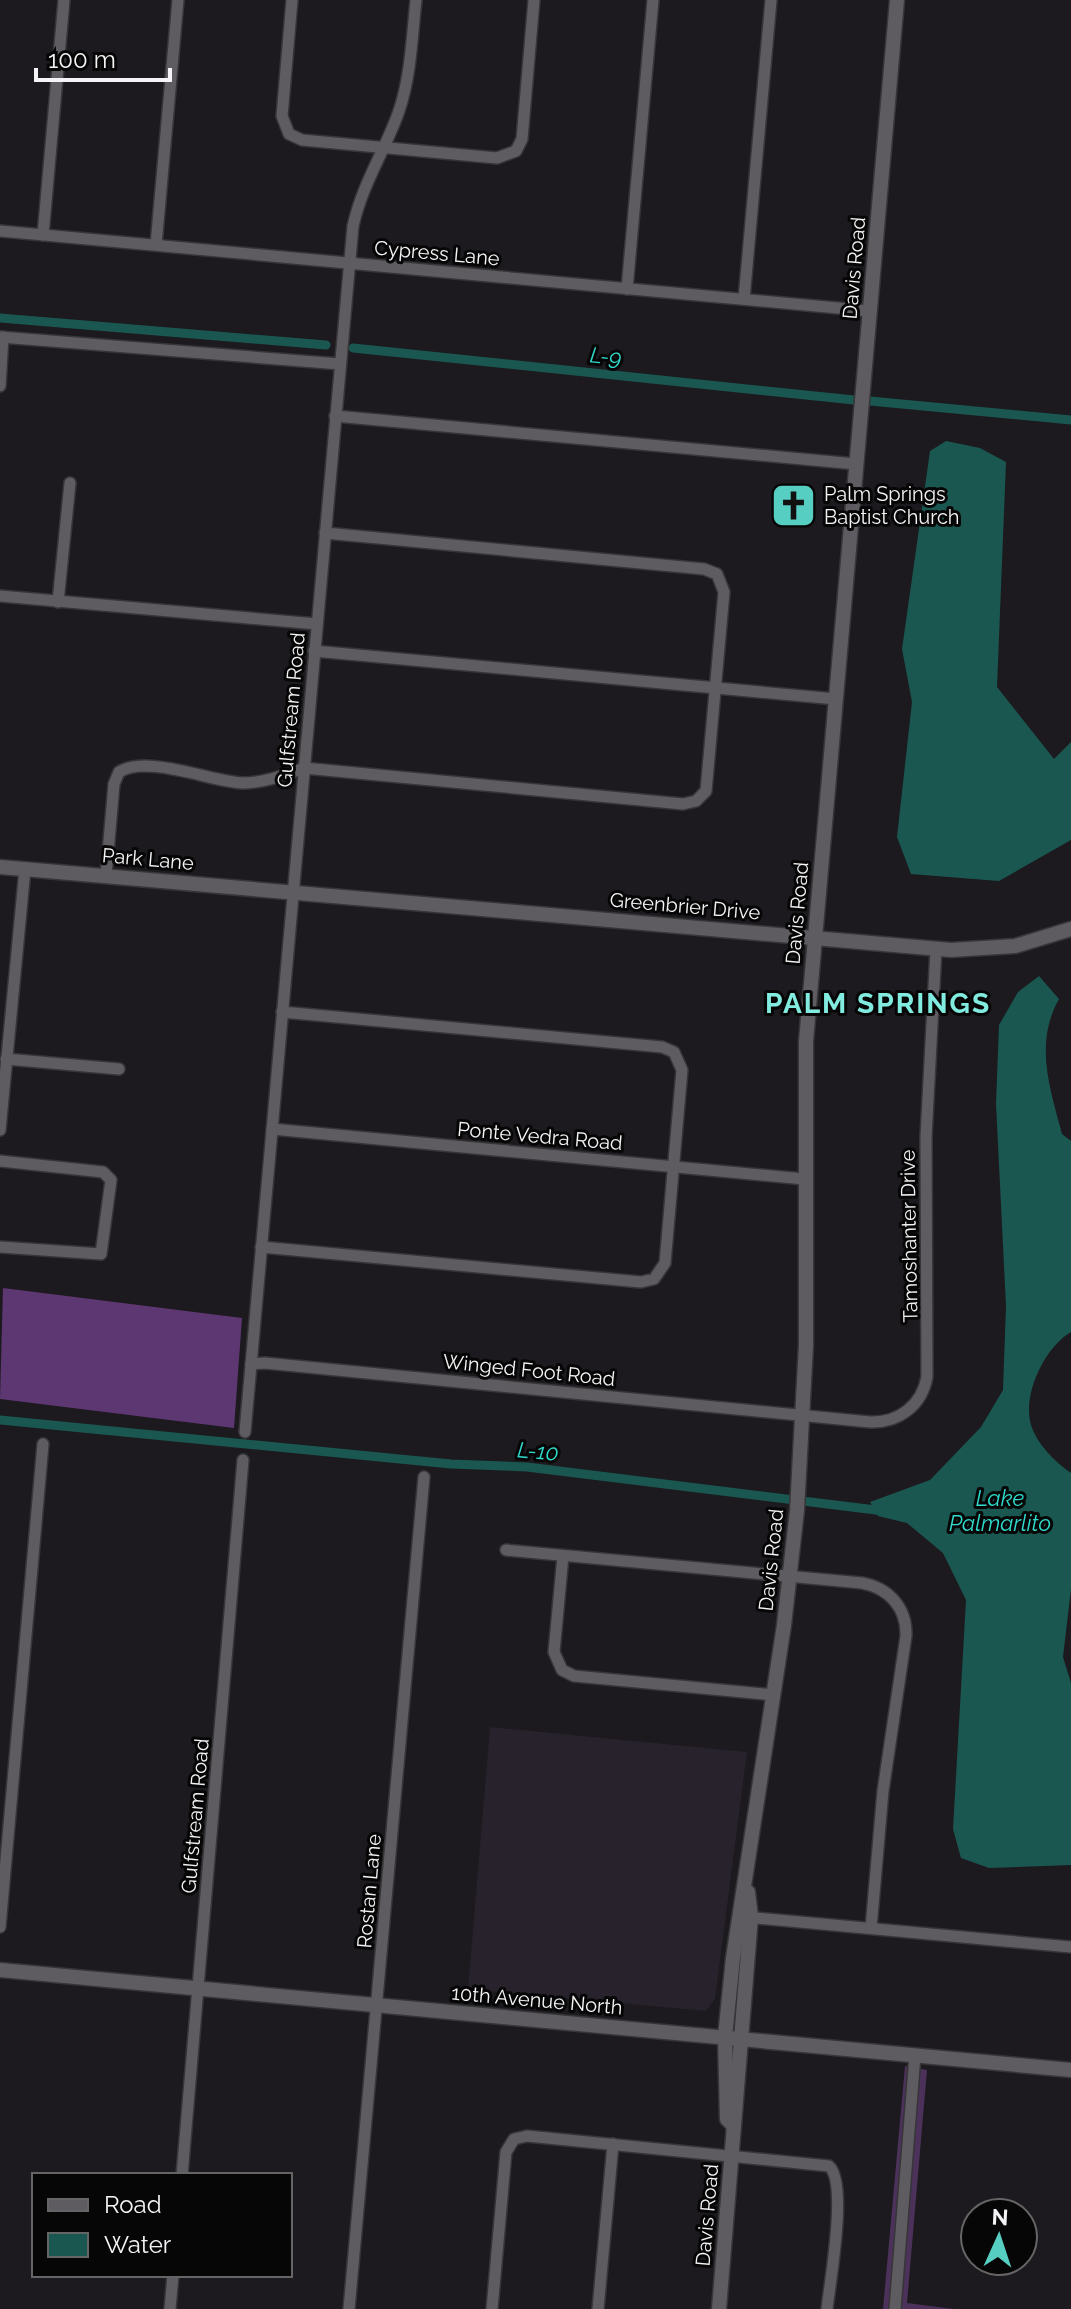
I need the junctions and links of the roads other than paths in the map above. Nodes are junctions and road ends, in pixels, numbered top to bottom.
1 (64, 0) edge
2 (178, 0) edge
3 (292, 0) edge
4 (416, 0) edge
5 (534, 0) edge
6 (653, 0) edge
7 (771, 0) edge
8 (897, 0) edge
9 (382, 147) junction
10 (0, 231) edge
11 (43, 235) junction
12 (156, 245) junction
13 (349, 263) junction
14 (627, 289) junction
15 (744, 299) junction
16 (870, 311) junction
17 (1, 337) edge
18 (340, 364) junction
19 (0, 386) edge
20 (335, 416) junction
21 (856, 464) junction
22 (70, 483) dead end
23 (325, 533) junction
24 (0, 596) edge
25 (58, 602) junction
26 (317, 624) junction
27 (314, 651) junction
28 (716, 688) junction
29 (836, 699) junction
30 (304, 768) junction
31 (0, 867) edge
32 (25, 869) junction
33 (106, 875) junction
34 (293, 890) junction
35 (1071, 929) edge
36 (814, 938) junction
37 (936, 949) junction
38 (282, 1012) junction
39 (4, 1054) edge
40 (119, 1069) dead end
41 (272, 1129) junction
42 (0, 1130) edge
43 (0, 1161) edge
44 (673, 1166) junction
45 (804, 1179) junction
46 (0, 1247) edge
47 (261, 1247) junction
48 (251, 1364) junction
49 (804, 1415) junction
50 (245, 1432) dead end
51 (43, 1444) dead end
52 (243, 1460) dead end
53 (424, 1477) dead end
54 (506, 1550) dead end
55 (563, 1556) junction
56 (791, 1577) junction
57 (774, 1695) junction
58 (745, 1917) junction
59 (0, 1927) edge
60 (871, 1928) junction
61 (1071, 1947) edge
62 (0, 1970) edge
63 (198, 1988) junction
64 (377, 2005) junction
65 (725, 2037) junction
66 (742, 2039) junction
67 (915, 2055) junction
68 (1071, 2070) edge
69 (732, 2124) junction
70 (613, 2144) junction
71 (733, 2154) junction
72 (182, 2173) edge
73 (173, 2277) edge
74 (170, 2309) edge
75 (349, 2309) edge
76 (492, 2309) edge
77 (598, 2309) edge
78 (719, 2309) edge
79 (827, 2309) edge
80 (895, 2309) edge

1 - 11 street
2 - 12 street
3 - 9 street
4 - 9 street, Gulfstream Road
5 - 9 street
6 - 14 street
7 - 15 street
8 - 16 street, Davis Road
9 - 13 street, Gulfstream Road
10 - 11 street, Cypress Lane
11 - 12 street, Cypress Lane
12 - 13 street, Cypress Lane
13 - 14 street, Cypress Lane
13 - 18 street, Gulfstream Road
14 - 15 street, Cypress Lane
15 - 16 street, Cypress Lane
16 - 21 street, Davis Road
17 - 18 street
17 - 19 street
18 - 20 street, Gulfstream Road
20 - 21 street
20 - 23 street, Gulfstream Road
21 - 29 street, Davis Road
22 - 25 street
23 - 26 street, Gulfstream Road
23 - 28 street
24 - 25 street
25 - 26 street
26 - 27 street, Gulfstream Road
27 - 28 street
27 - 30 street, Gulfstream Road
28 - 29 street
28 - 30 street
29 - 36 street, Davis Road
30 - 33 street
30 - 34 street, Gulfstream Road
31 - 32 street, Park Lane
32 - 33 street, Park Lane
32 - 39 street
33 - 34 street, Park Lane
34 - 36 street, Greenbrier Drive
34 - 38 street, Gulfstream Road
35 - 37 street, Greenbrier Drive
36 - 37 street, Greenbrier Drive
36 - 45 street, Davis Road
37 - 49 street, Tamoshanter Drive
38 - 41 street, Gulfstream Road
38 - 44 street
39 - 40 street
39 - 42 street
41 - 44 street, Ponte Vedra Road
41 - 47 street, Gulfstream Road
43 - 46 street
44 - 45 street, Ponte Vedra Road
44 - 47 street
45 - 49 street, Davis Road
47 - 48 street, Gulfstream Road
48 - 49 street, Winged Foot Road
48 - 50 street, Gulfstream Road
49 - 56 street, Davis Road
51 - 59 street
52 - 63 street, Gulfstream Road
53 - 64 street, Rostan Lane
54 - 55 street
55 - 56 street
55 - 57 street
56 - 57 street, Davis Road
56 - 60 street
57 - 58 street, Davis Road
58 - 60 street
58 - 65 street, Davis Road
58 - 66 street, Davis Road
60 - 61 street
62 - 63 street, 10th Avenue North
63 - 64 street, 10th Avenue North
63 - 72 street, Gulfstream Road
64 - 65 street, 10th Avenue North
64 - 75 street, Rostan Lane
65 - 66 street, 10th Avenue North
65 - 69 street, Davis Road
66 - 67 street, 10th Avenue North
66 - 69 street, Davis Road
67 - 68 street, 10th Avenue North
67 - 80 street
69 - 71 street, Davis Road
70 - 71 street
70 - 76 street
70 - 77 street
71 - 78 street, Davis Road
71 - 79 street
73 - 74 street

